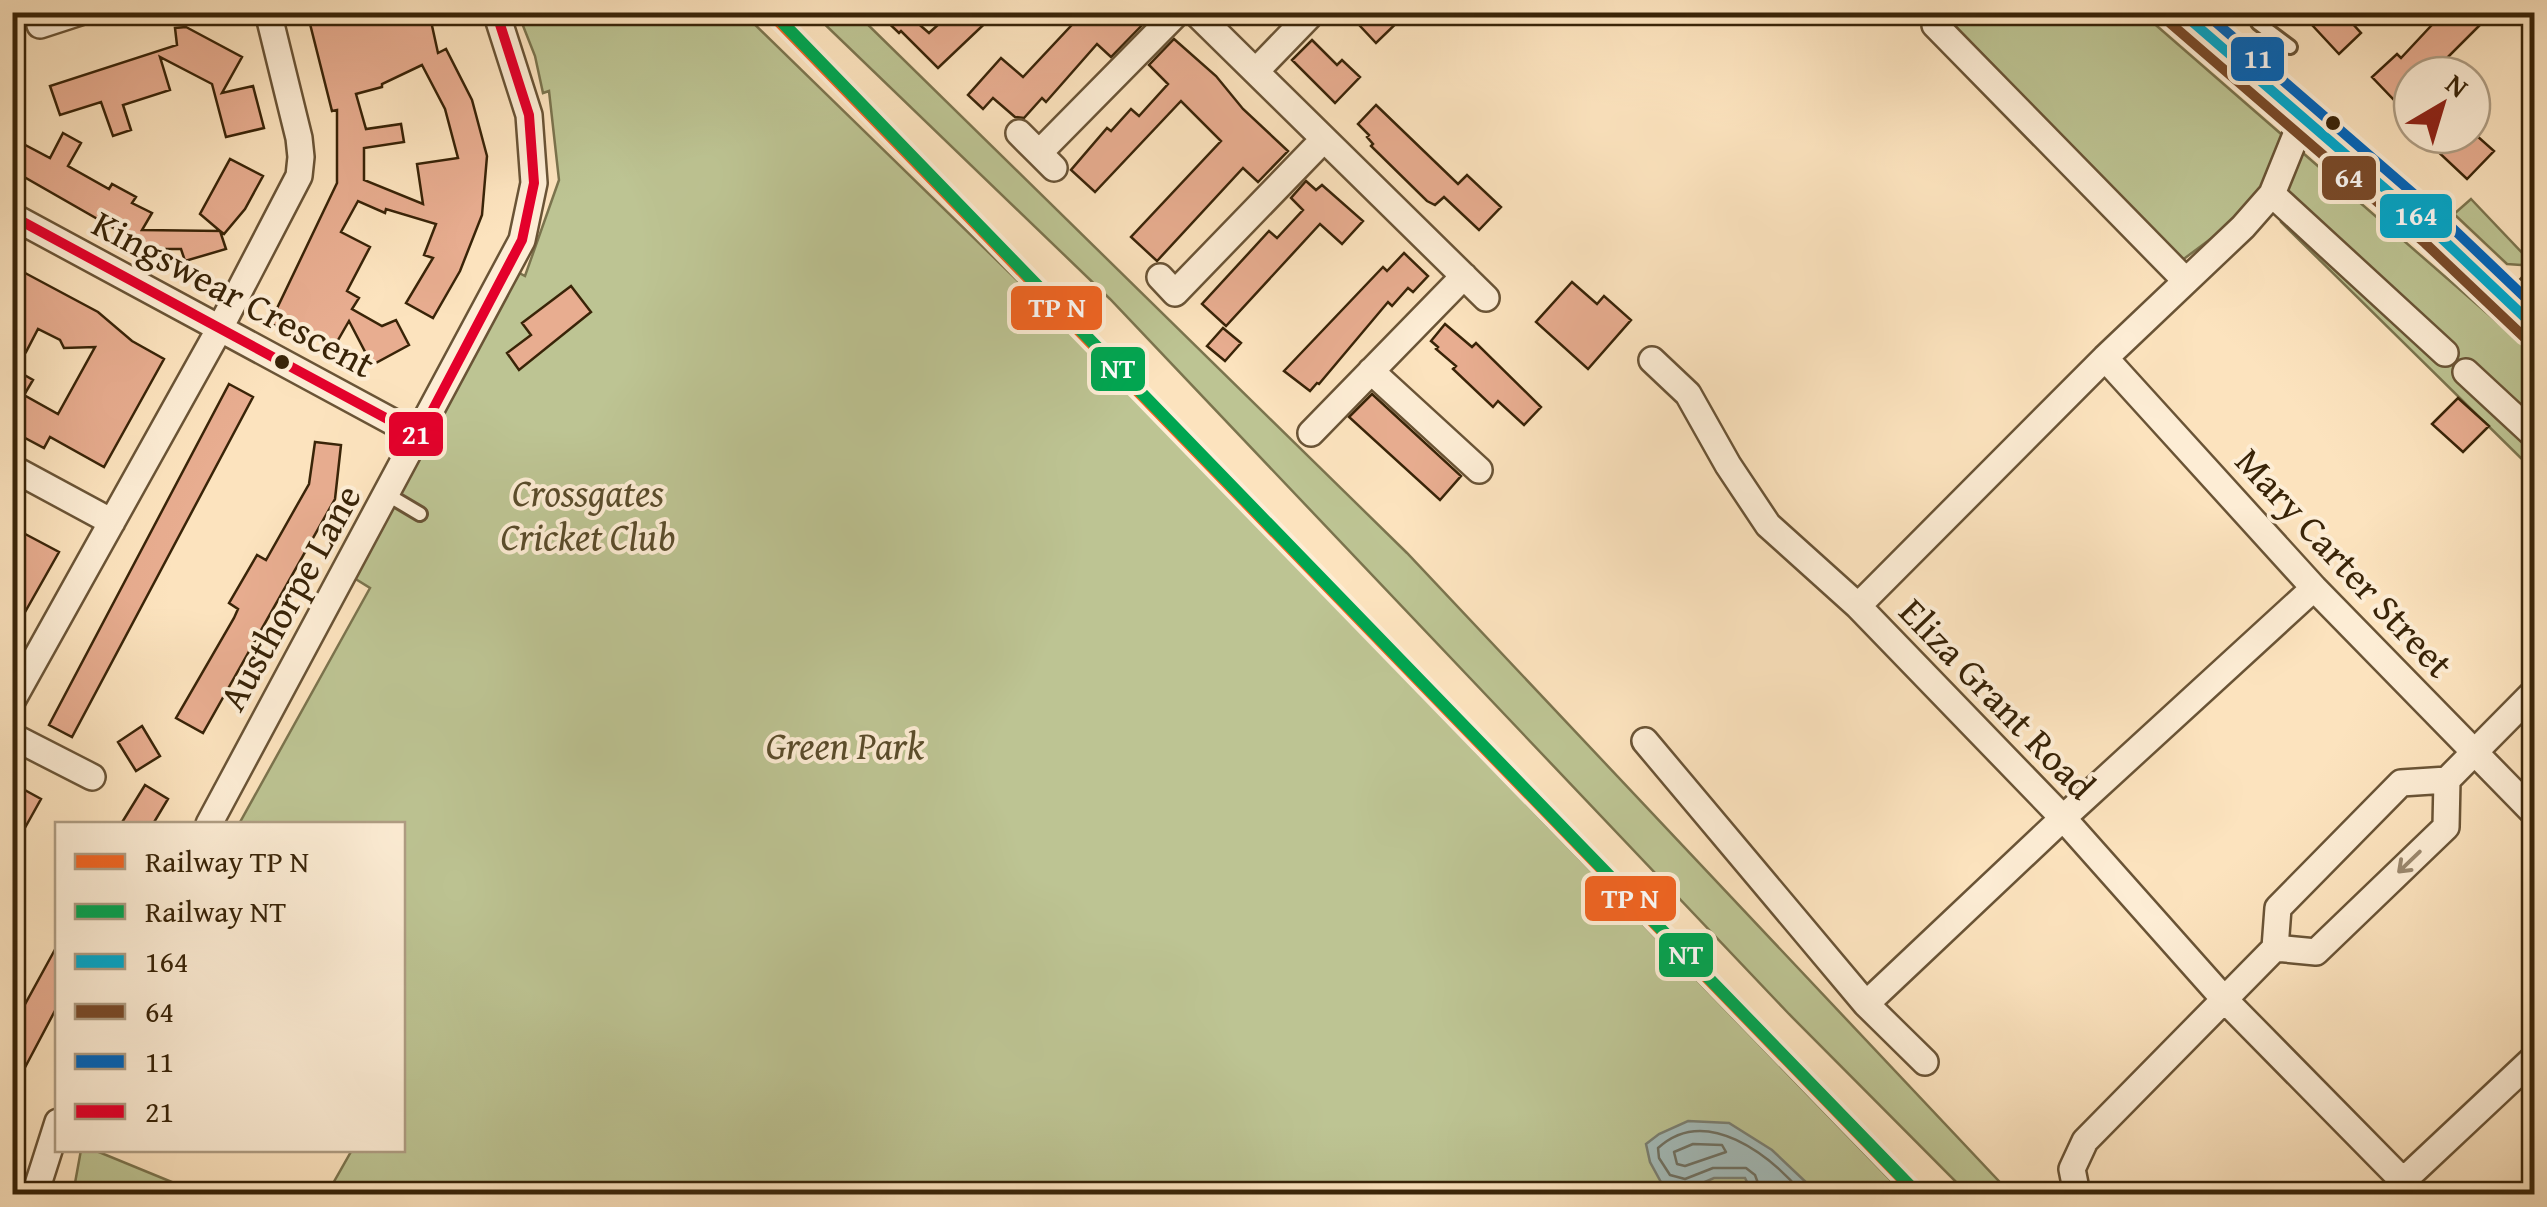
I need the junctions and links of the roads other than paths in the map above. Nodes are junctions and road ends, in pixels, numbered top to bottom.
1 (80, 12) edge
2 (268, 12) edge
3 (496, 12) edge
4 (1178, 12) edge
5 (1195, 12) edge
6 (1313, 12) edge
7 (2254, 12) edge
8 (2189, 15) edge
9 (40, 25) dead end
10 (1935, 25) dead end
11 (2290, 47) dead end
12 (1257, 70) junction
13 (2302, 120) junction
14 (1018, 133) dead end
15 (1324, 139) junction
16 (2272, 194) junction
17 (12, 216) edge
18 (1464, 276) junction
19 (2186, 281) junction
20 (1176, 293) dead end
21 (1486, 298) dead end
22 (2526, 301) edge
23 (220, 328) junction
24 (2444, 353) dead end
25 (2105, 358) junction
26 (1652, 360) dead end
27 (1370, 371) junction
28 (2466, 372) dead end
29 (1311, 433) dead end
30 (2534, 435) edge
31 (419, 436) junction
32 (12, 468) edge
33 (1479, 470) dead end
34 (388, 495) junction
35 (420, 514) dead end
36 (112, 522) junction
37 (2314, 588) junction
38 (1858, 606) junction
39 (2534, 692) edge
40 (12, 702) edge
41 (12, 736) edge
42 (1645, 741) dead end
43 (2474, 752) junction
44 (92, 777) dead end
45 (2447, 780) junction
46 (2534, 813) edge
47 (2062, 818) junction
48 (210, 822) edge
49 (2275, 948) junction
50 (2224, 999) junction
51 (1866, 1004) junction
52 (2534, 1058) edge
53 (1925, 1062) dead end
54 (55, 1128) edge
55 (28, 1186) edge
56 (2410, 1188) edge
57 (2076, 1194) edge

1 - 9 street
2 - 23 street
3 - 31 street, Austhorpe Lane
4 - 14 street
5 - 12 street
6 - 12 street
7 - 11 lane
8 - 13 street
10 - 19 street
12 - 15 street
13 - 16 street, Eliza Grant Road
13 - 22 street
15 - 18 street
15 - 20 street
16 - 19 street, Eliza Grant Road
16 - 24 street
17 - 23 street, Kingswear Crescent
18 - 21 street
18 - 27 street
19 - 25 street, Eliza Grant Road
23 - 31 street, Kingswear Crescent
23 - 36 street
25 - 37 street, Mary Carter Street
25 - 38 street, Eliza Grant Road
26 - 38 street
27 - 29 street
27 - 33 street
28 - 30 street
31 - 34 street, Austhorpe Lane
32 - 36 street
34 - 35 lane
34 - 48 street, Austhorpe Lane
36 - 40 street
37 - 43 street, Mary Carter Street
37 - 47 street
38 - 47 street, Eliza Grant Road
39 - 43 street
41 - 44 street
42 - 51 street
43 - 45 street
43 - 46 street, Mary Carter Street
45 - 49 street
45 -> 49 street
47 - 50 street, Eliza Grant Road
47 - 51 street
49 - 50 street
50 - 56 street, Eliza Grant Road
50 - 57 street
51 - 53 street
52 - 56 street
54 - 55 street

